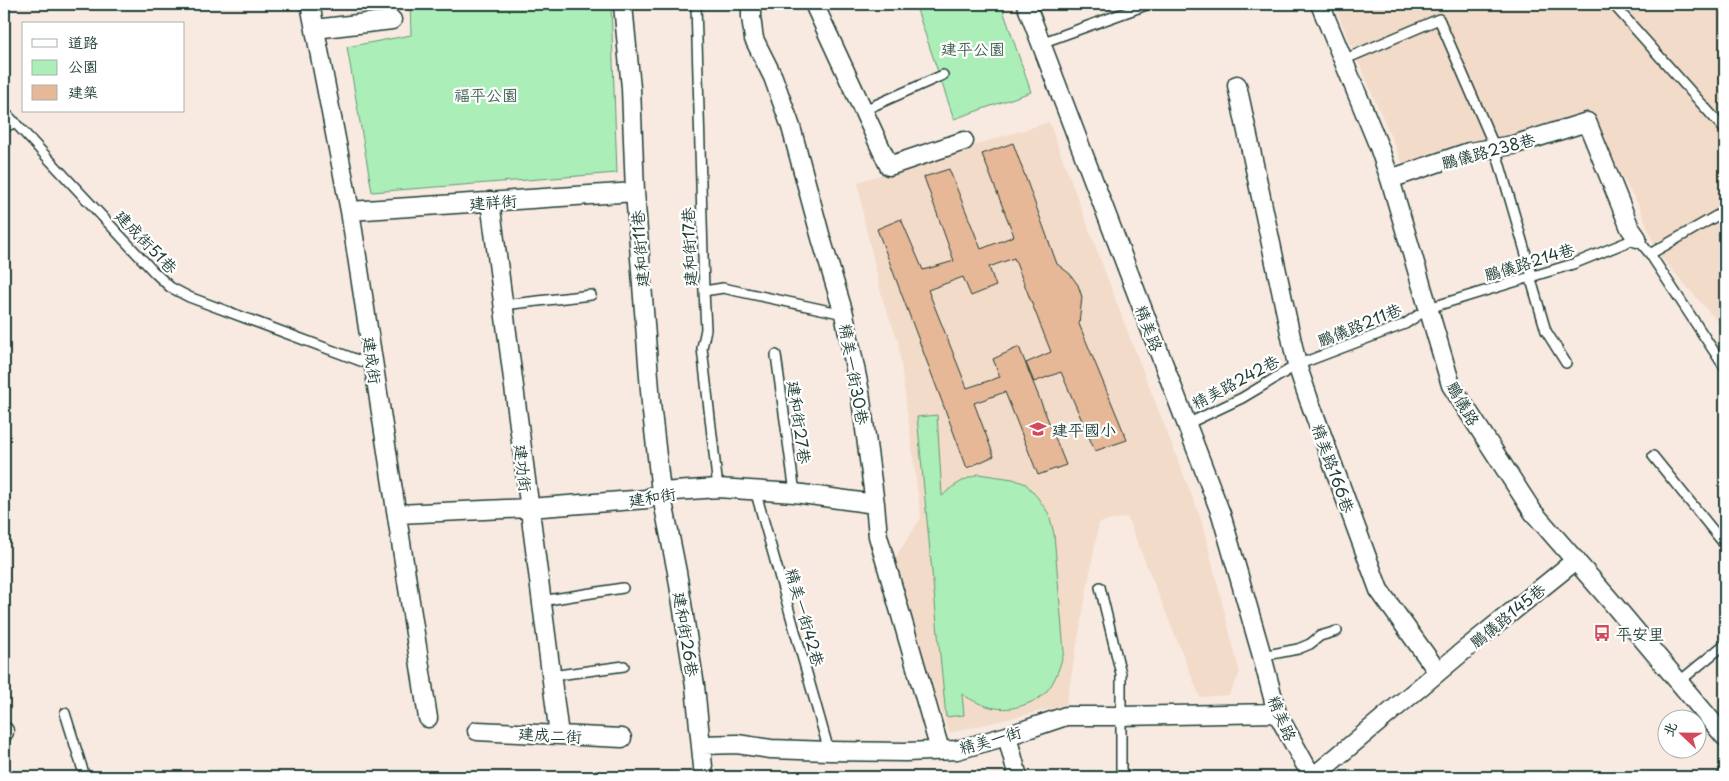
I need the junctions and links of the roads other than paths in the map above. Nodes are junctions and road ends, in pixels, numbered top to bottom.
1 (310, 4) edge
2 (696, 4) edge
3 (751, 4) edge
4 (814, 4) edge
5 (1026, 4) edge
6 (1149, 4) edge
7 (1320, 4) edge
8 (1613, 4) edge
9 (623, 5) dead end
10 (392, 20) dead end
11 (314, 29) junction
12 (1041, 43) junction
13 (1343, 60) junction
14 (943, 75) dead end
15 (1237, 85) dead end
16 (864, 110) junction
17 (4, 111) edge
18 (15, 122) junction
19 (4, 128) edge
20 (1725, 130) edge
21 (964, 141) dead end
22 (1495, 148) junction
23 (1390, 179) junction
24 (635, 192) junction
25 (490, 201) junction
26 (350, 211) junction
27 (1725, 211) edge
28 (1637, 238) junction
29 (1650, 254) junction
30 (1532, 276) junction
31 (704, 291) junction
32 (591, 295) dead end
33 (503, 305) junction
34 (1429, 308) junction
35 (844, 314) junction
36 (776, 355) dead end
37 (1566, 364) dead end
38 (1298, 365) junction
39 (374, 366) junction
40 (1725, 368) edge
41 (1187, 424) junction
42 (1652, 456) dead end
43 (718, 488) junction
44 (755, 490) junction
45 (661, 492) junction
46 (795, 493) junction
47 (875, 504) junction
48 (529, 508) junction
49 (398, 514) junction
50 (1725, 544) edge
51 (1576, 560) junction
52 (1100, 586) dead end
53 (623, 588) dead end
54 (541, 601) junction
55 (1337, 631) dead end
56 (1725, 644) edge
57 (1262, 656) junction
58 (624, 666) dead end
59 (1438, 672) junction
60 (551, 676) junction
61 (1680, 681) junction
62 (65, 713) dead end
63 (1277, 713) junction
64 (1120, 716) junction
65 (428, 718) dead end
66 (477, 731) dead end
67 (559, 735) junction
68 (1007, 736) junction
69 (1725, 737) edge
70 (622, 738) dead end
71 (702, 745) junction
72 (940, 750) junction
73 (829, 751) junction
74 (1725, 774) edge
75 (85, 777) edge
76 (704, 777) edge
77 (1018, 777) edge
78 (1124, 777) edge
79 (1312, 777) edge
80 (1721, 777) edge

1 - 11 street, 建成街
2 - 31 lane, 建和街17巷
3 - 35 street, 精美一街30巷
4 - 16 street
5 - 12 street, 精美路
6 - 12 lane
7 - 13 street, 鵬儀路
8 - 20 lane
9 - 24 street, 建和街11巷
10 - 11 street
11 - 26 street, 建成街
12 - 41 street, 精美路
13 - 22 lane
13 - 23 street, 鵬儀路
14 - 16 lane
15 - 38 street, 精美路166巷
16 - 21 street
17 - 18 lane, 建成街51巷
18 - 19 lane
18 - 39 lane, 建成街51巷
22 - 23 street, 鵬儀路238巷
22 - 28 street, 鵬儀路238巷
22 - 30 lane
23 - 34 street, 鵬儀路
24 - 25 street, 建祥街
24 - 45 street, 建和街11巷
25 - 26 street, 建祥街
25 - 33 street, 建功街
26 - 39 street, 建成街
27 - 29 lane
28 - 29 lane
28 - 30 lane, 鵬儀路214巷
29 - 40 lane
30 - 34 lane, 鵬儀路214巷
30 - 37 lane
31 - 35 lane
31 - 43 lane, 建和街17巷
32 - 33 lane
33 - 48 street, 建功街
34 - 38 lane, 鵬儀路211巷
34 - 51 street, 鵬儀路
35 - 47 street, 精美一街30巷
36 - 46 lane, 建和街27巷
38 - 41 lane, 精美路242巷
38 - 59 street, 精美路166巷
39 - 49 street, 建成街
41 - 57 street, 精美路
42 - 50 lane
43 - 44 street, 建和街
43 - 45 street, 建和街
44 - 46 street, 建和街
44 - 73 lane, 精美一街42巷
45 - 48 street, 建和街
45 - 71 street, 建和街26巷
46 - 47 street, 建和街
47 - 72 street, 精美一街30巷
48 - 49 street, 建和街
48 - 54 street, 建功街
49 - 65 street, 建成街
51 - 59 street, 鵬儀路145巷
51 - 61 street, 鵬儀路
52 - 64 lane
53 - 54 lane
54 - 60 street, 建功街
55 - 57 lane
56 - 61 lane
57 - 63 street, 精美路
58 - 60 lane
59 - 79 street
60 - 67 street, 建功街
61 - 69 street, 鵬儀路
62 - 75 lane
63 - 64 street, 精美一街
63 - 79 street, 精美路
64 - 68 street, 精美一街
64 - 78 lane
66 - 67 street, 建成二街
67 - 70 street, 建成二街
68 - 72 street, 精美一街
68 - 77 street
71 - 73 street, 精美一街
71 - 76 street, 建和街26巷
72 - 73 street, 精美一街
74 - 80 lane

